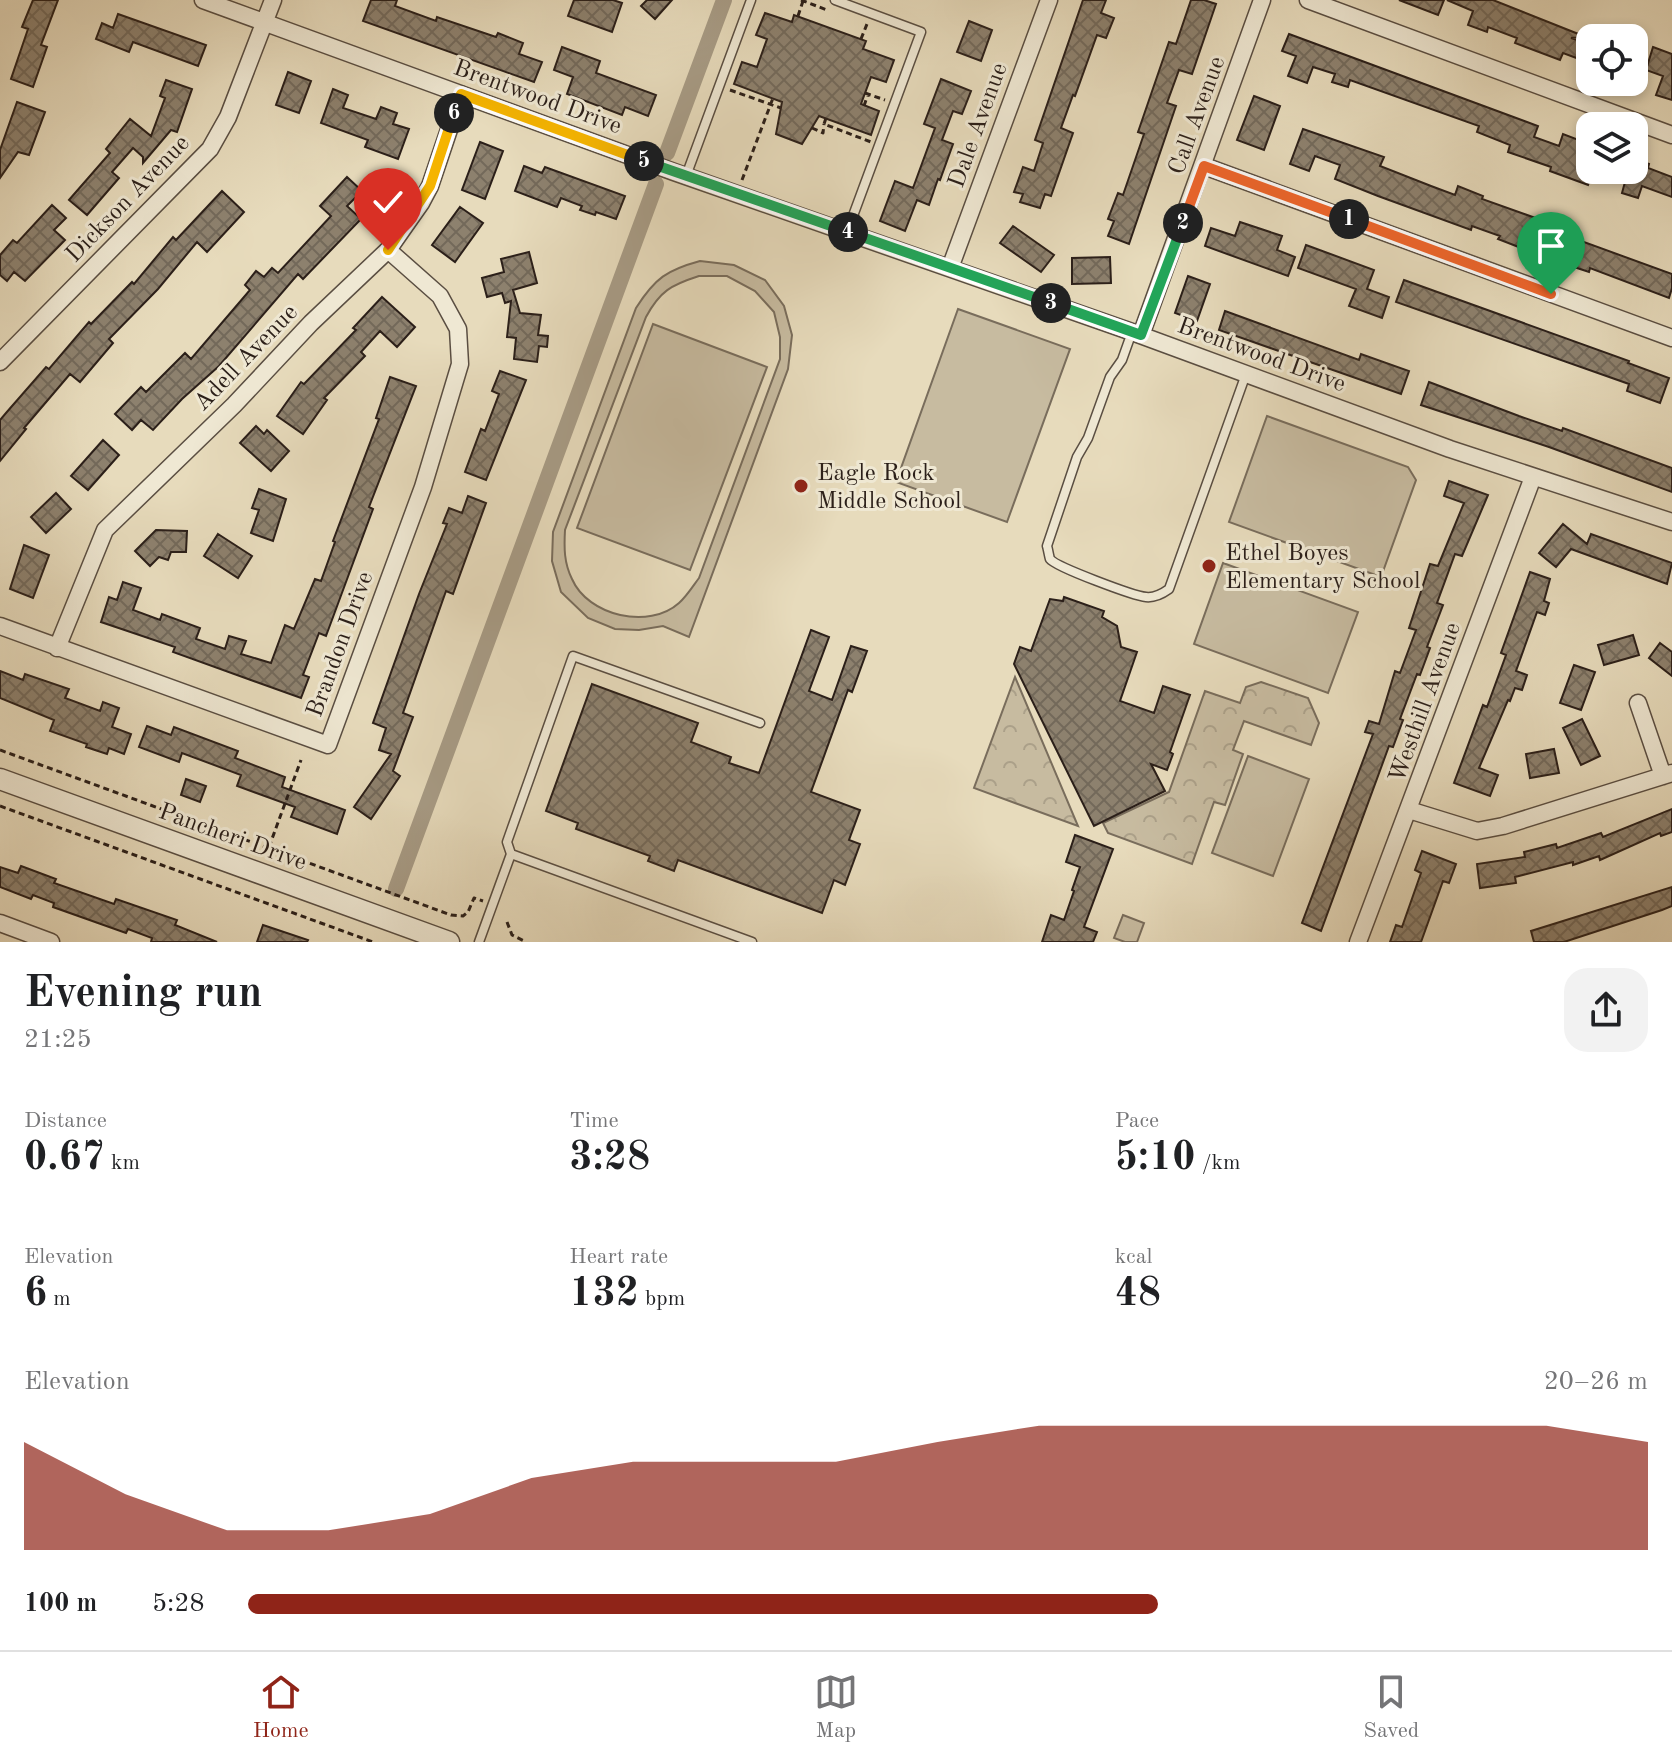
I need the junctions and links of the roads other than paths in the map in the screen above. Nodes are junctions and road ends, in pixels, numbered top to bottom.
1 (203, 0) edge
2 (273, 0) edge
3 (751, 0) edge
4 (835, 0) edge
5 (1049, 0) edge
6 (1262, 0) edge
7 (1308, 0) edge
8 (265, 21) junction
9 (461, 94) junction
10 (1672, 135) edge
11 (1204, 166) junction
12 (686, 176) junction
13 (847, 232) junction
14 (388, 250) junction
15 (950, 268) junction
16 (1137, 334) junction
17 (1672, 338) edge
18 (0, 362) edge
19 (1246, 374) junction
20 (1533, 477) junction
21 (1672, 522) edge
22 (0, 626) edge
23 (57, 648) junction
24 (1638, 703) dead end
25 (760, 723) dead end
26 (1667, 774) edge
27 (0, 779) edge
28 (1409, 810) junction
29 (511, 854) junction
30 (0, 923) edge
31 (51, 942) edge
32 (449, 942) edge
33 (479, 942) edge
34 (752, 942) edge
35 (1358, 942) edge

1 - 8 street, Brentwood Drive
2 - 8 street, Dickson Avenue
3 - 12 lane
4 - 13 lane
5 - 15 street, Dale Avenue
6 - 11 street, Call Avenue
7 - 10 street
8 - 9 street, Brentwood Drive
8 - 18 street, Dickson Avenue
9 - 12 street, Brentwood Drive
9 - 14 street, Adell Avenue
11 - 16 street, Call Avenue
11 - 17 street
12 - 13 street, Brentwood Drive
13 - 15 street, Brentwood Drive
14 - 23 street, Adell Avenue
14 - 23 street, Brandon Drive
15 - 16 street, Brentwood Drive
16 - 19 street, Brentwood Drive
16 - 19 lane
19 - 20 street, Brentwood Drive
20 - 21 street, Brentwood Drive
20 - 28 street, Westhill Avenue
22 - 23 street, Brandon Drive
24 - 26 street
25 - 29 lane
26 - 28 street
27 - 32 street, Pancheri Drive
28 - 35 street, Westhill Avenue
29 - 33 lane
29 - 34 lane
30 - 31 street

